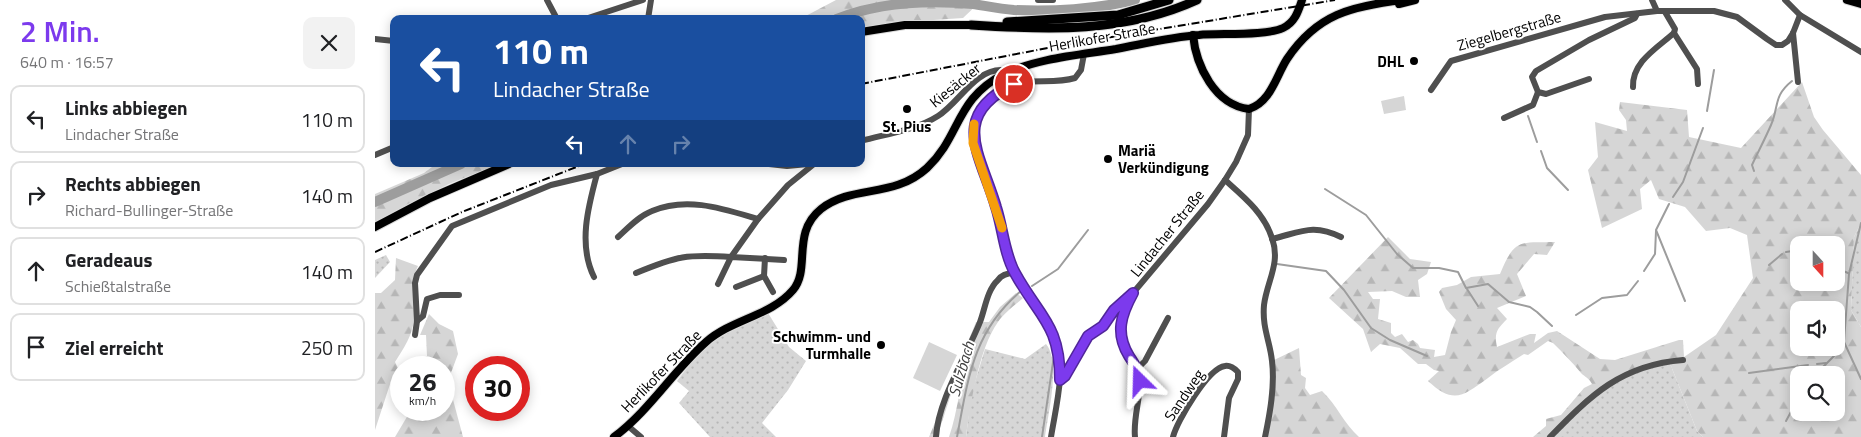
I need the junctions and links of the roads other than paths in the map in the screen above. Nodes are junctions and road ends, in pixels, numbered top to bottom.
1 (547, 0) edge
2 (643, 0) edge
3 (651, 0) edge
4 (1038, 0) edge
5 (1053, 0) edge
6 (1169, 0) edge
7 (1197, 0) edge
8 (1302, 0) edge
9 (1403, 0) edge
10 (1415, 0) edge
11 (1652, 0) edge
12 (1785, 0) edge
13 (1847, 0) edge
14 (1861, 4) edge
15 (1657, 11) junction
16 (1665, 12) junction
17 (1637, 14) junction
18 (555, 15) edge
19 (597, 15) edge
20 (649, 15) edge
21 (1800, 15) junction
22 (971, 25) junction
23 (865, 31) edge
24 (1312, 32) junction
25 (1674, 33) junction
26 (1793, 33) junction
27 (1193, 35) junction
28 (375, 39) edge
29 (390, 41) edge
30 (1861, 52) edge
31 (1084, 54) junction
32 (1005, 74) junction
33 (1589, 79) dead end
34 (1797, 82) dead end
35 (1697, 84) dead end
36 (1633, 87) dead end
37 (1431, 90) dead end
38 (1538, 92) junction
39 (1249, 109) junction
40 (1503, 118) dead end
41 (865, 140) edge
42 (390, 149) edge
43 (375, 155) edge
44 (501, 167) edge
45 (614, 167) edge
46 (810, 167) edge
47 (597, 174) junction
48 (1225, 180) junction
49 (758, 218) junction
50 (375, 227) edge
51 (1341, 236) dead end
52 (618, 237) dead end
53 (1273, 239) junction
54 (731, 257) junction
55 (765, 258) junction
56 (784, 260) dead end
57 (636, 273) dead end
58 (1015, 273) junction
59 (763, 276) junction
60 (594, 277) dead end
61 (718, 284) dead end
62 (736, 287) dead end
63 (773, 292) dead end
64 (1133, 293) junction
65 (459, 295) dead end
66 (1168, 318) dead end
67 (417, 321) junction
68 (415, 335) dead end
69 (1683, 360) dead end
70 (1138, 368) junction
71 (1060, 380) junction
72 (628, 426) junction
73 (614, 437) edge
74 (641, 437) edge
75 (936, 437) edge
76 (1051, 437) edge
77 (1135, 437) edge
78 (1173, 437) edge
79 (1224, 437) edge
80 (1265, 437) edge
81 (1549, 437) edge

1 - 18 street
2 - 19 street
3 - 20 street
4 - 5 street
6 - 22 highway
7 - 22 highway
8 - 27 main road, Herlikofer Straße
9 - 24 main road
10 - 24 main road
11 - 15 street
12 - 21 street
13 - 14 main road
15 - 16 street, Ziegelbergstraße
15 - 17 street, Ziegelbergstraße
16 - 25 street
16 - 26 street, Ziegelbergstraße
17 - 37 street, Ziegelbergstraße
17 - 38 street, Ziegelbergstraße
21 - 26 street
21 - 30 street
22 - 23 main road
24 - 39 main road
25 - 35 street
25 - 36 street
26 - 34 street
27 - 31 main road, Herlikofer Straße
27 - 39 main road
28 - 29 street
31 - 32 main road, Herlikofer Straße
31 - 58 street
32 - 41 street, Kiesäcker
32 - 72 main road, Herlikofer Straße
33 - 38 street
38 - 40 street
39 - 48 street, Lindacher Straße
42 - 43 street
44 - 50 main road
45 - 47 street
46 - 49 street
47 - 60 street
47 - 67 street
48 - 53 street
48 - 64 street, Lindacher Straße
49 - 52 street
49 - 54 street
51 - 53 street
53 - 80 street
54 - 55 street
54 - 57 street
54 - 61 street
55 - 56 street
55 - 59 street
58 - 71 street
58 - 75 street
59 - 62 street
59 - 63 street
64 - 70 street
64 - 71 street, Lindacher Straße
65 - 67 street
66 - 70 street
67 - 68 street
69 - 81 street
70 - 77 street
71 - 76 street
72 - 73 main road, Herlikofer Straße
72 - 74 street
78 - 79 street, Sandweg

